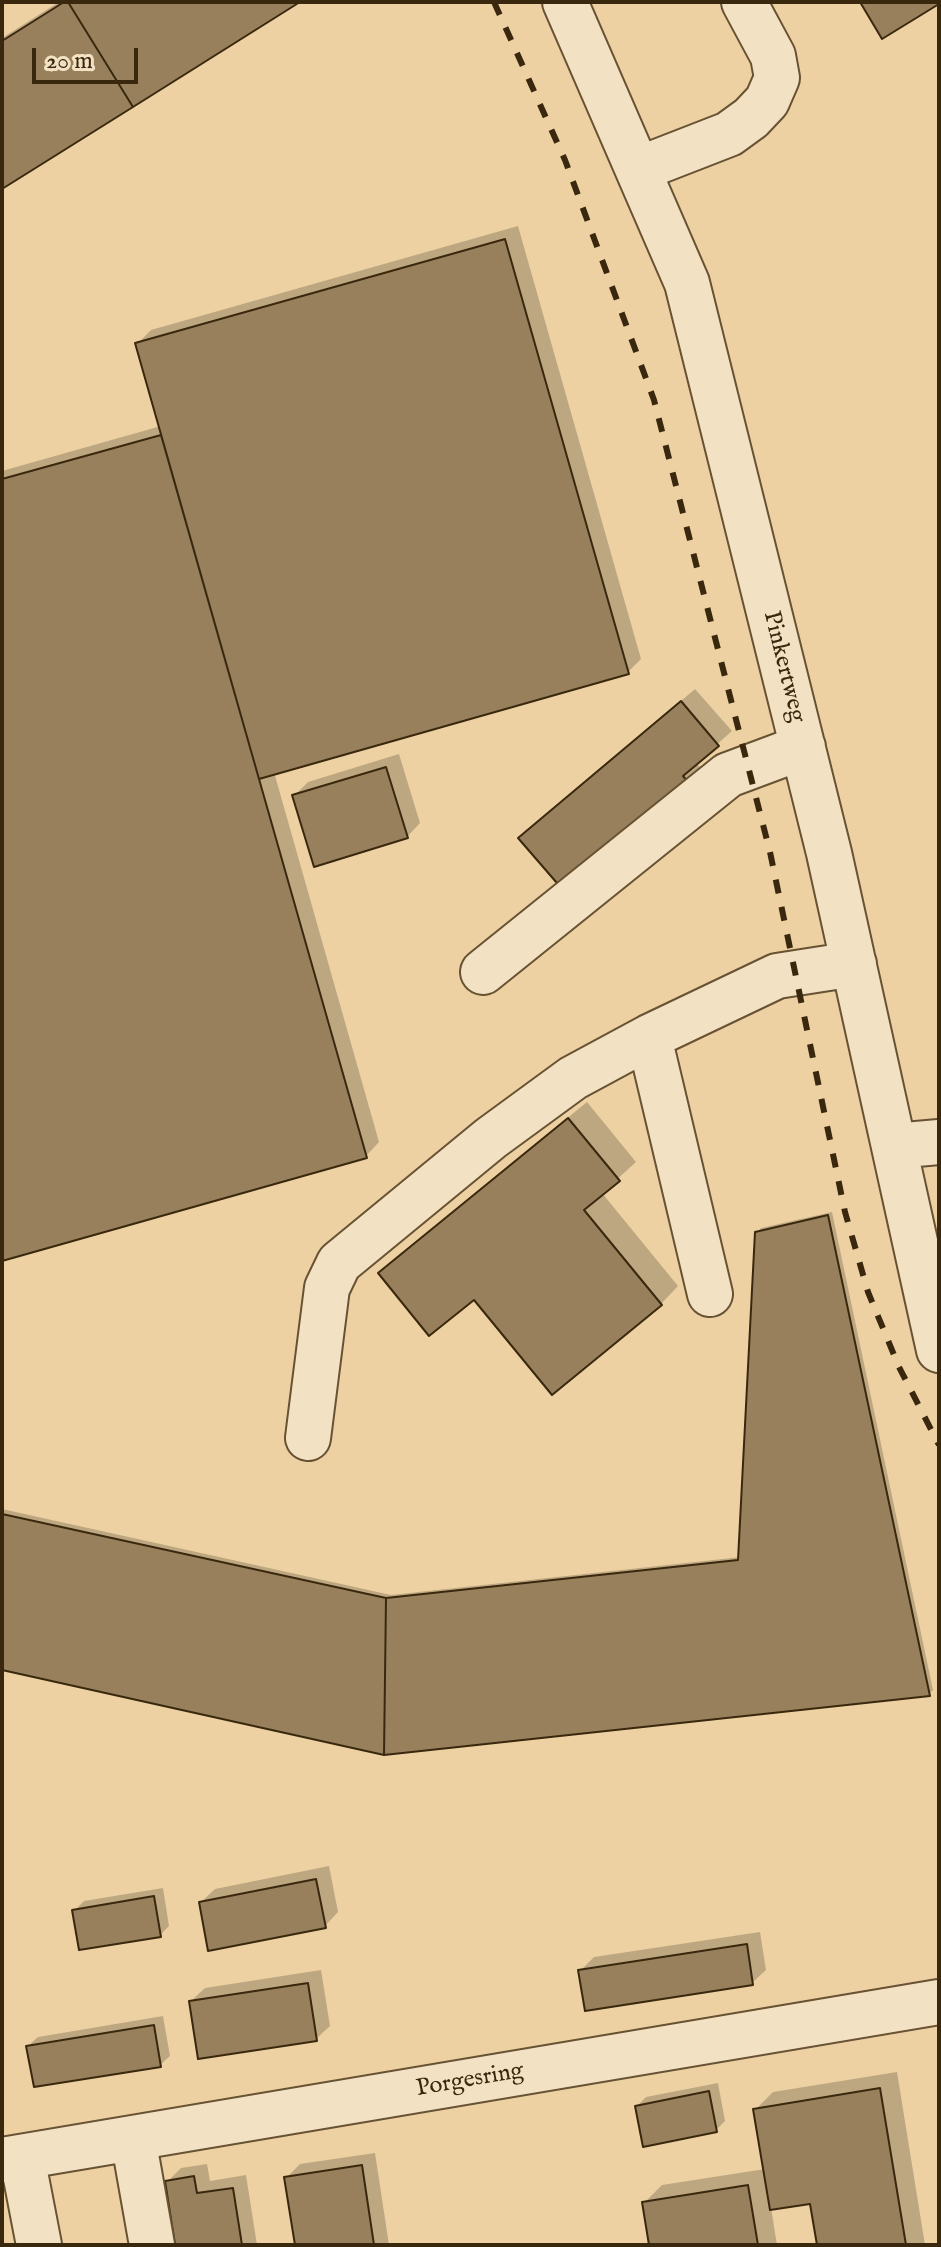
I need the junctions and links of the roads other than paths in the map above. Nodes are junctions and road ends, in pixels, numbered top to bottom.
1 (565, 2) edge
2 (744, 2) edge
3 (639, 169) junction
4 (803, 747) junction
5 (854, 964) junction
6 (483, 972) dead end
7 (649, 1037) junction
8 (939, 1142) edge
9 (894, 1146) junction
10 (710, 1294) dead end
11 (939, 1350) edge
12 (308, 1438) dead end
13 (939, 2002) edge
14 (133, 2138) junction
15 (12, 2158) edge
16 (39, 2245) edge
17 (152, 2245) edge

1 - 3 street, Pinkertweg
2 - 3 street
3 - 4 street, Pinkertweg
4 - 5 street, Pinkertweg
4 - 6 street
5 - 7 street
5 - 9 street, Pinkertweg
7 - 10 street
7 - 12 street
8 - 9 street
9 - 11 street, Pinkertweg
13 - 14 street, Porgesring
14 - 15 street, Porgesring
14 - 17 street
15 - 16 street

